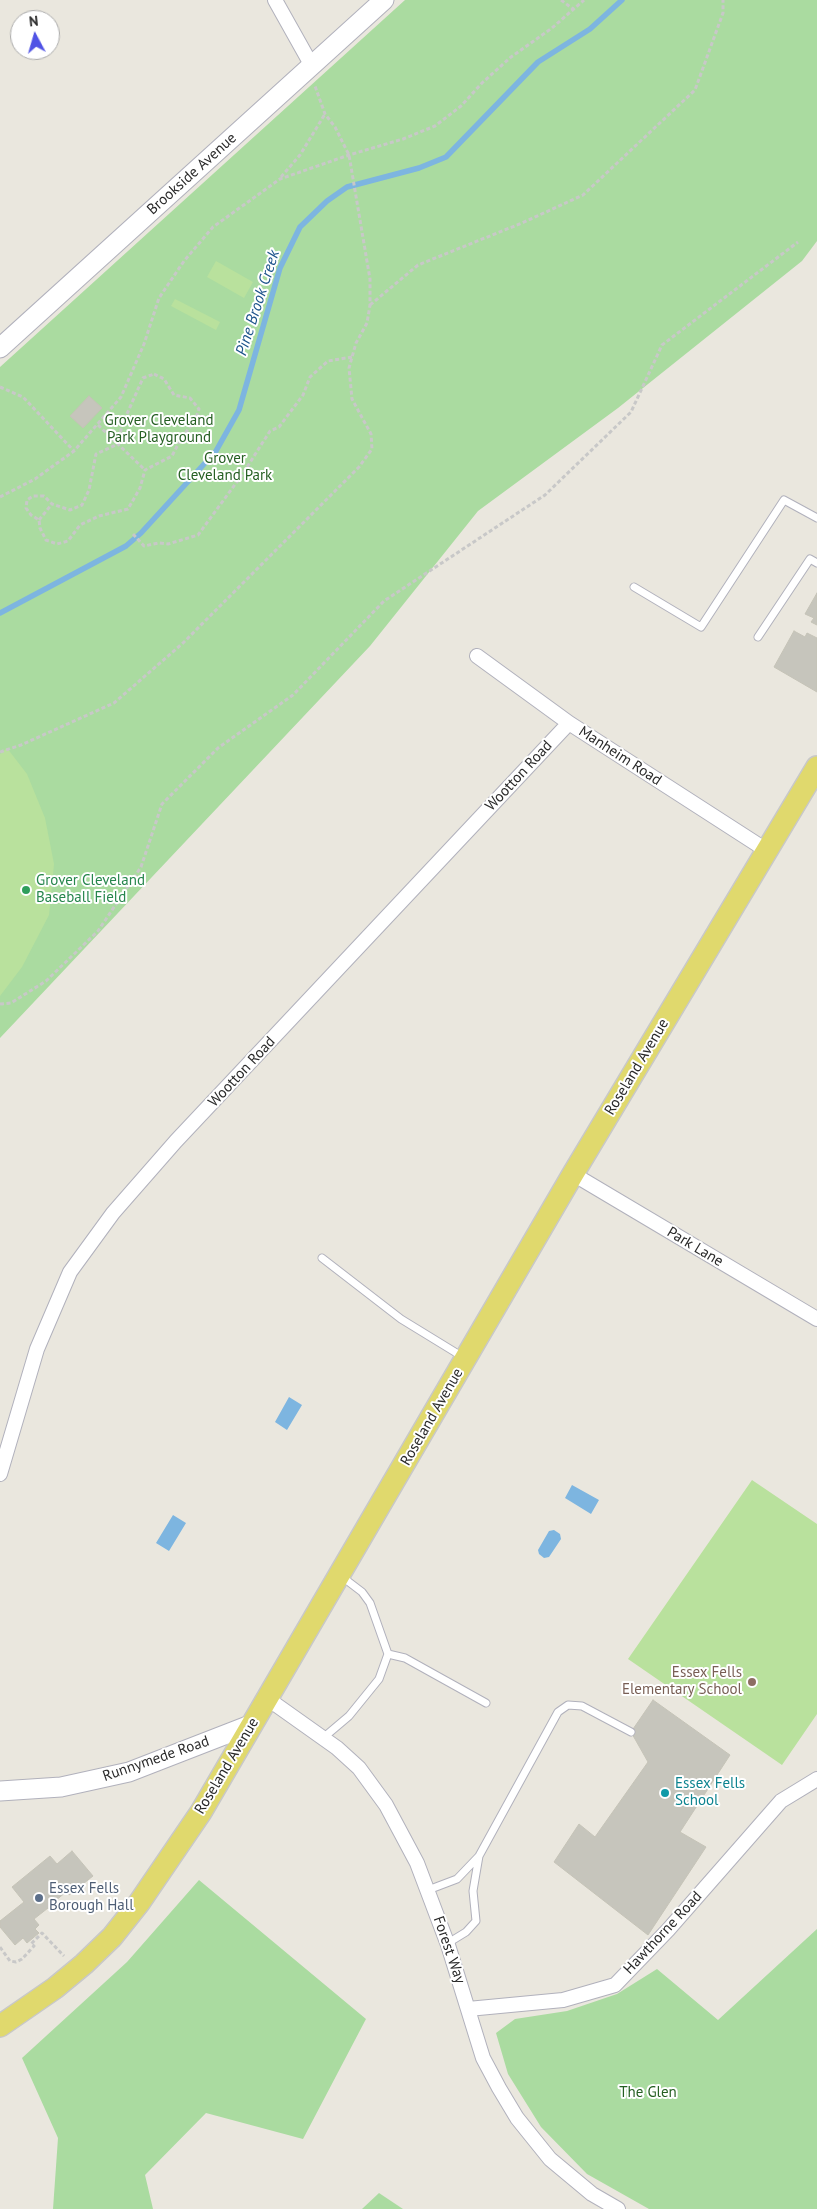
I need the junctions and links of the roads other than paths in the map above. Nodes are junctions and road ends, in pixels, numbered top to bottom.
1 (275, 0) edge
2 (384, 0) edge
3 (310, 67) junction
4 (0, 348) edge
5 (817, 518) edge
6 (817, 563) edge
7 (634, 587) dead end
8 (758, 637) dead end
9 (477, 656) dead end
10 (569, 723) junction
11 (817, 767) edge
12 (766, 850) junction
13 (572, 1174) junction
14 (322, 1258) dead end
15 (817, 1319) edge
16 (466, 1358) junction
17 (0, 1474) edge
18 (340, 1575) junction
19 (388, 1654) junction
20 (268, 1699) junction
21 (486, 1703) dead end
22 (250, 1725) junction
23 (631, 1732) dead end
24 (323, 1738) junction
25 (817, 1779) edge
26 (0, 1791) edge
27 (479, 1856) junction
28 (428, 1890) junction
29 (448, 1943) junction
30 (468, 2009) junction
31 (0, 2026) edge
32 (618, 2209) edge

1 - 3 street
2 - 3 street, Brookside Avenue
3 - 4 street, Brookside Avenue
5 - 7 lane
6 - 8 lane
9 - 10 street, Manheim Road
10 - 12 street, Manheim Road
10 - 17 street, Wootton Road
11 - 12 main road, Roseland Avenue
12 - 13 main road, Roseland Avenue
13 - 15 street, Park Lane
13 - 16 main road, Roseland Avenue
14 - 16 lane
16 - 18 main road, Roseland Avenue
18 - 19 lane
18 - 20 main road, Roseland Avenue
19 - 21 lane
19 - 24 lane
20 - 22 main road, Roseland Avenue
20 - 24 street, Forest Way
22 - 26 street, Runnymede Road
22 - 31 main road, Roseland Avenue
23 - 27 lane
24 - 28 street, Forest Way
25 - 30 street, Hawthorne Road
27 - 28 lane
27 - 29 lane
28 - 29 street, Forest Way
29 - 30 street, Forest Way
30 - 32 street, Forest Way

